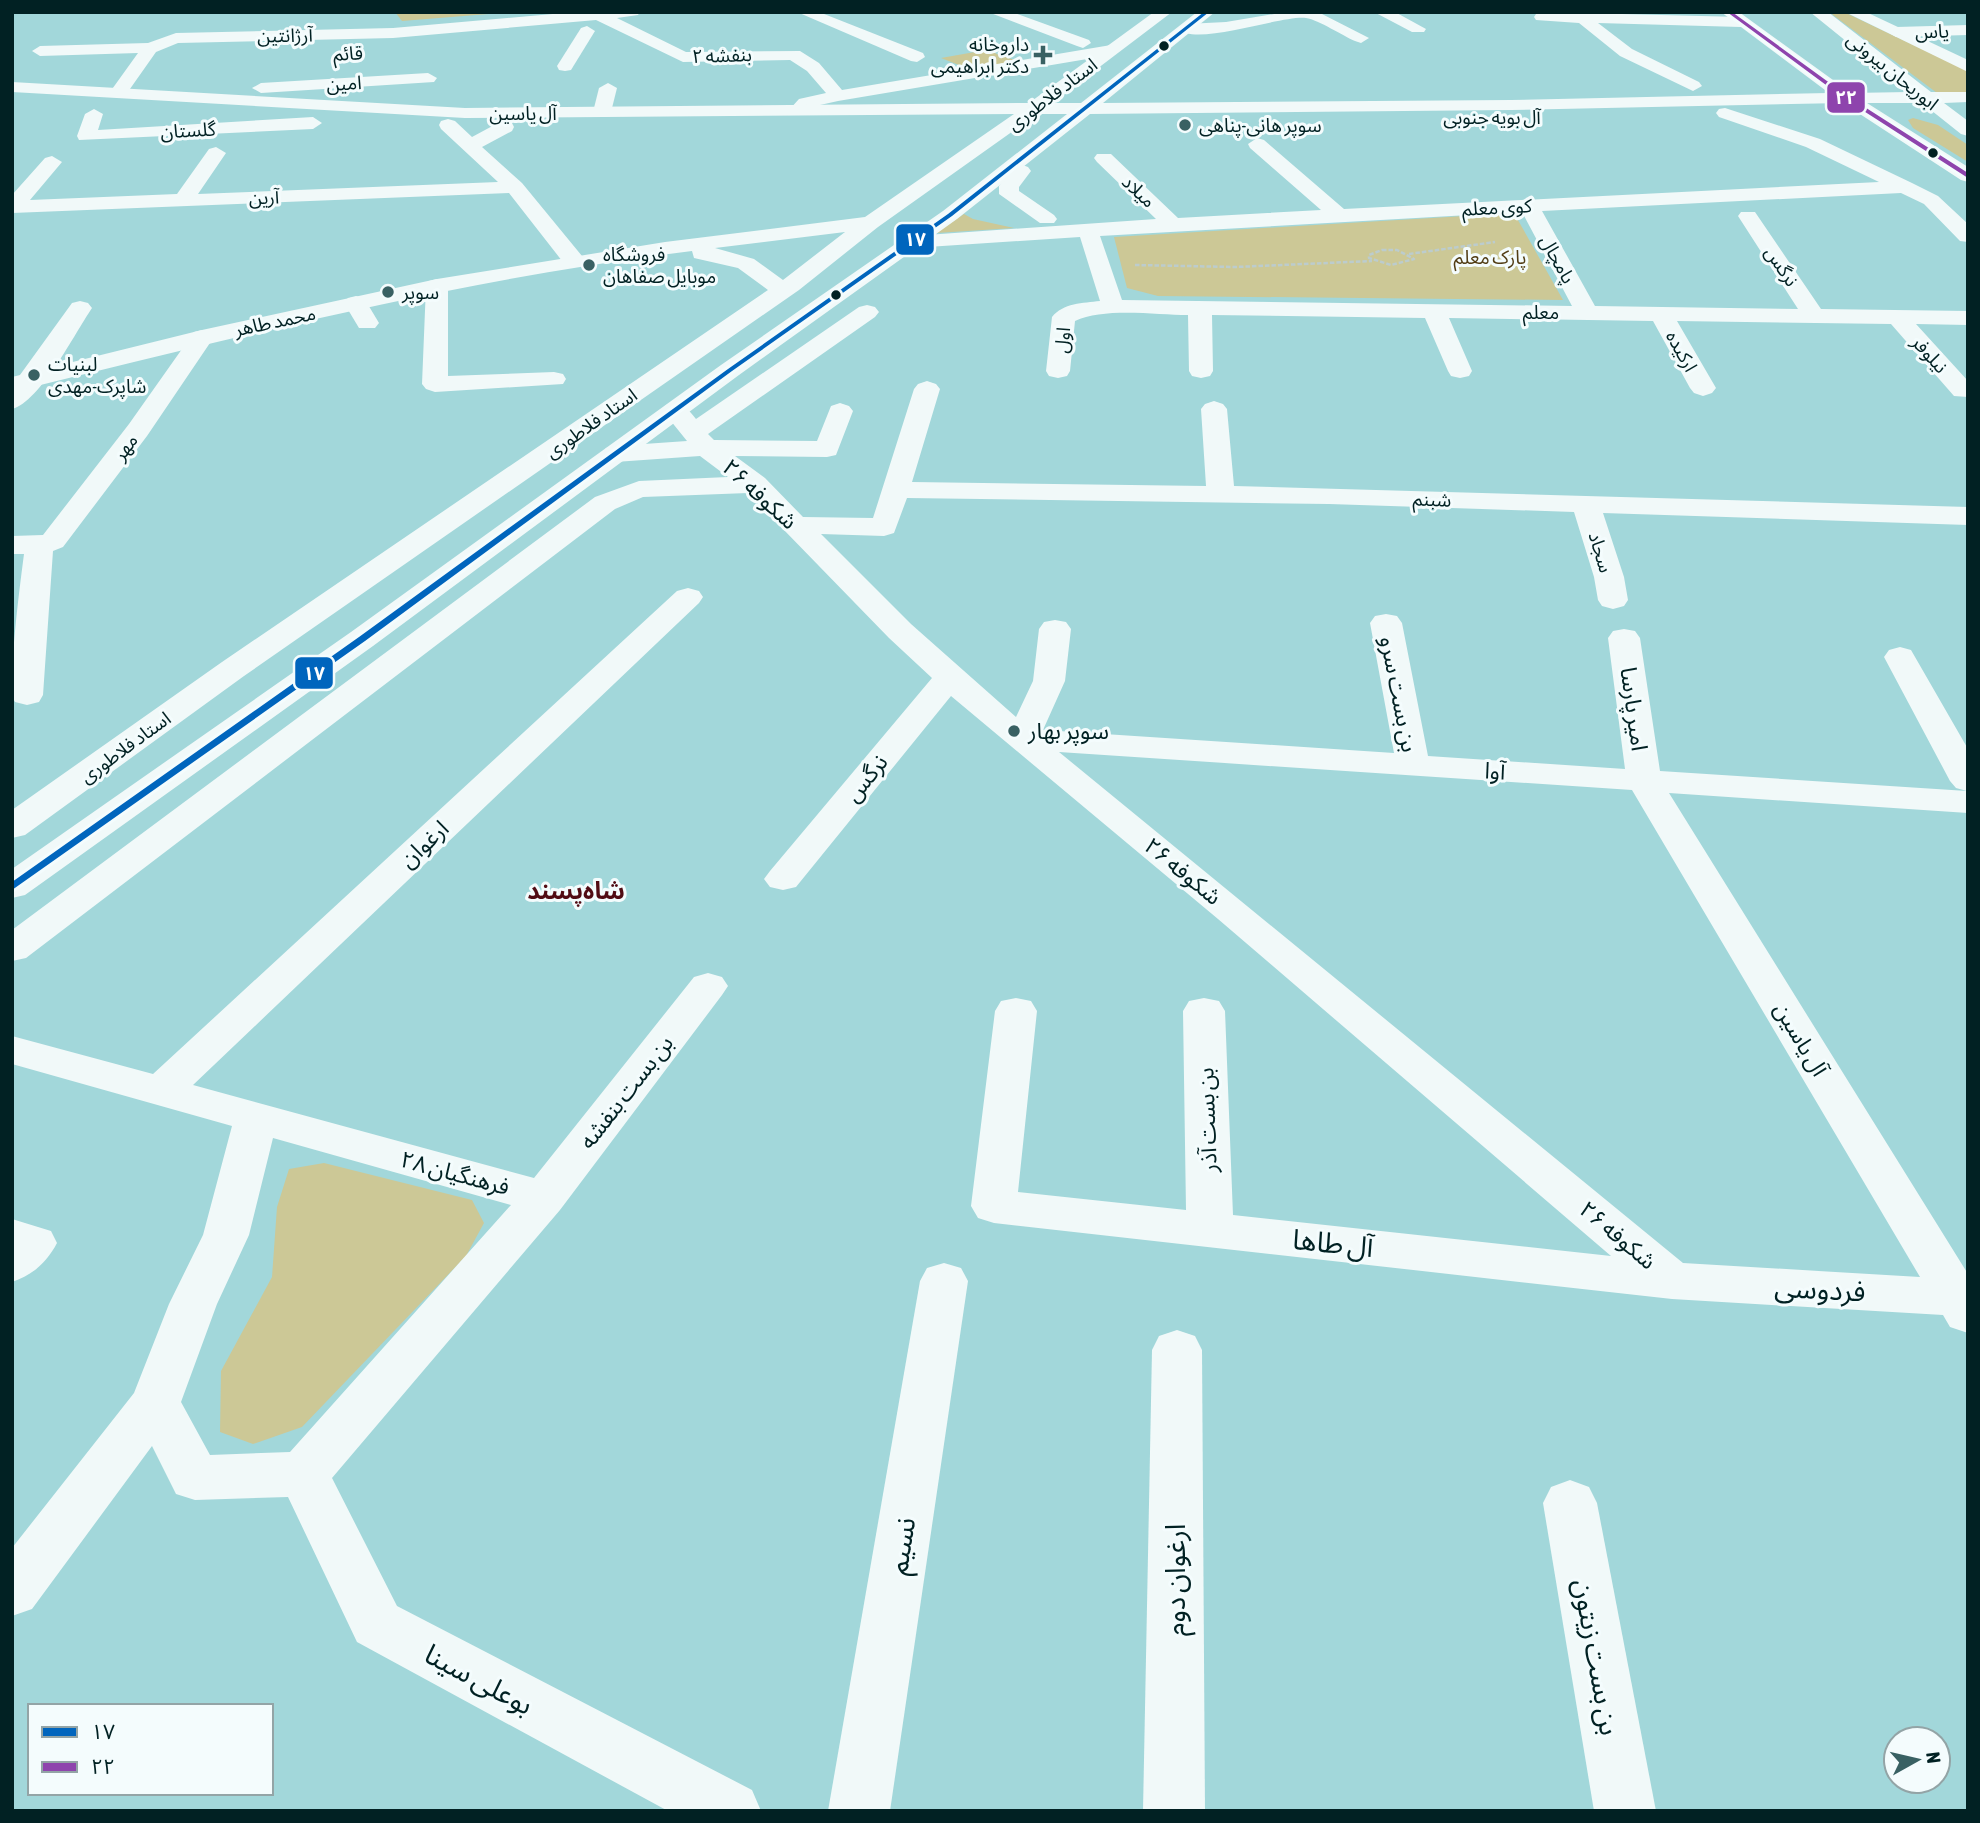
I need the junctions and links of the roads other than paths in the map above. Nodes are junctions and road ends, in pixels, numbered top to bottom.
1 (377, 12) edge
2 (563, 12) edge
3 (632, 12) edge
4 (805, 12) edge
5 (996, 12) edge
6 (1164, 12) edge
7 (1207, 12) edge
8 (1382, 12) edge
9 (1818, 12) edge
10 (1853, 12) edge
11 (1312, 13) edge
12 (598, 15) junction
13 (1580, 15) edge
14 (1542, 17) dead end
15 (1735, 17) edge
16 (183, 19) dead end
17 (496, 22) junction
18 (619, 26) junction
19 (1186, 29) junction
20 (1418, 29) dead end
21 (1968, 30) edge
22 (87, 31) dead end
23 (587, 31) junction
24 (1896, 33) junction
25 (176, 38) junction
26 (1361, 38) dead end
27 (1083, 43) dead end
28 (398, 44) junction
29 (150, 48) junction
30 (74, 49) junction
31 (1111, 50) junction
32 (40, 51) dead end
33 (917, 57) dead end
34 (565, 66) dead end
35 (1968, 67) edge
36 (1788, 72) junction
37 (428, 78) junction
38 (1121, 80) junction
39 (1071, 82) junction
40 (1693, 86) dead end
41 (12, 87) edge
42 (261, 88) dead end
43 (608, 88) dead end
44 (119, 92) junction
45 (442, 95) junction
46 (838, 96) junction
47 (1968, 97) edge
48 (1847, 98) junction
49 (1934, 104) junction
50 (1725, 106) junction
51 (1194, 107) junction
52 (798, 110) junction
53 (1968, 110) edge
54 (394, 111) junction
55 (1784, 111) junction
56 (602, 112) junction
57 (1339, 112) junction
58 (71, 113) dead end
59 (465, 113) junction
60 (108, 114) junction
61 (1026, 115) junction
62 (851, 116) junction
63 (930, 116) junction
64 (1859, 116) junction
65 (1824, 117) dead end
66 (1157, 120) junction
67 (1086, 121) junction
68 (313, 123) junction
69 (448, 125) junction
70 (505, 127) junction
71 (1968, 130) edge
72 (971, 133) junction
73 (1257, 144) dead end
74 (471, 145) junction
75 (216, 153) dead end
76 (1104, 158) dead end
77 (52, 162) dead end
78 (1012, 167) junction
79 (1968, 176) edge
80 (515, 187) junction
81 (1905, 187) junction
82 (183, 200) junction
83 (963, 205) junction
84 (1529, 206) junction
85 (13, 207) edge
86 (1339, 215) junction
87 (1748, 216) dead end
88 (1047, 219) dead end
89 (871, 223) junction
90 (1174, 225) junction
91 (1088, 230) junction
92 (1968, 236) edge
93 (912, 242) junction
94 (665, 247) junction
95 (574, 261) junction
96 (438, 286) junction
97 (782, 291) junction
98 (1113, 307) junction
99 (80, 308) dead end
100 (1200, 309) junction
101 (1434, 311) junction
102 (867, 312) dead end
103 (1587, 312) junction
104 (1661, 314) junction
105 (1815, 317) junction
106 (1897, 317) junction
107 (1968, 317) edge
108 (202, 337) junction
109 (1200, 370) dead end
110 (1058, 371) dead end
111 (1460, 371) dead end
112 (554, 379) dead end
113 (22, 383) edge
114 (1703, 388) dead end
115 (927, 389) dead end
116 (1963, 391) dead end
117 (12, 401) edge
118 (1214, 409) dead end
119 (675, 410) junction
120 (840, 411) dead end
121 (700, 440) junction
122 (615, 454) junction
123 (755, 484) junction
124 (897, 491) junction
125 (1221, 495) junction
126 (1586, 504) junction
127 (1968, 516) edge
128 (795, 525) junction
129 (26, 546) edge
130 (688, 597) dead end
131 (1613, 600) dead end
132 (1386, 623) dead end
133 (1055, 629) dead end
134 (1624, 638) dead end
135 (1900, 657) dead end
136 (950, 677) junction
137 (27, 695) dead end
138 (1022, 739) junction
139 (1413, 765) junction
140 (1644, 780) junction
141 (1968, 781) edge
142 (1968, 802) edge
143 (12, 827) edge
144 (12, 834) edge
145 (62, 851) junction
146 (783, 880) dead end
147 (12, 887) edge
148 (12, 949) edge
149 (708, 986) dead end
150 (1016, 1011) dead end
151 (1204, 1011) dead end
152 (12, 1050) edge
153 (160, 1091) junction
154 (256, 1118) junction
155 (544, 1198) junction
156 (1210, 1229) junction
157 (1672, 1280) junction
158 (943, 1281) dead end
159 (1964, 1304) edge
160 (1177, 1350) dead end
161 (155, 1403) junction
162 (303, 1474) junction
163 (1570, 1503) dead end
164 (12, 1591) edge
165 (730, 1811) edge
166 (859, 1811) edge
167 (1174, 1811) edge
168 (1625, 1811) edge

1 - 28 street
2 - 17 street
3 - 12 street
4 - 33 street
5 - 27 street
6 - 31 street, استاد فلاطوری
7 - 19 street, استاد فلاطوری
8 - 20 street
9 - 49 street, ابوریحان بیرونی
10 - 24 street
11 - 19 street
11 - 26 street
12 - 17 street
12 - 18 street, بنفشه ۲
13 - 14 street
13 - 15 street
13 - 40 street
15 - 36 street
16 - 25 street
17 - 23 street
17 - 28 street, آرژانتین
18 - 23 street
18 - 46 street, بنفشه ۲
19 - 38 street, استاد فلاطوری
21 - 24 street, یاس
22 - 30 street
23 - 34 street
24 - 35 street
25 - 28 street, آرژانتین
25 - 29 street, آرژانتین
28 - 37 street
29 - 30 street
29 - 44 street
30 - 32 street
31 - 39 street, استاد فلاطوری
31 - 46 street
36 - 48 street
36 - 50 street
37 - 42 street, امین
37 - 45 street
38 - 51 street
38 - 67 street, استاد فلاطوری
39 - 61 street, استاد فلاطوری
39 - 63 street
41 - 44 street, آل یاسین
43 - 56 street
44 - 54 street, آل یاسین
45 - 54 street
45 - 59 street
46 - 52 street
47 - 49 street, آل بویه جنوبی
48 - 49 street, آل بویه جنوبی
48 - 50 street, آل بویه جنوبی
48 - 64 street
49 - 53 street, آل بویه جنوبی
49 - 64 street, آل بویه جنوبی
49 - 71 street, ابوریحان بیرونی
50 - 55 street, آل بویه جنوبی
50 - 57 street, آل بویه جنوبی
50 - 81 street
51 - 57 street, آل بویه جنوبی
51 - 67 street, آل بویه جنوبی
52 - 56 street, آل یاسین
52 - 62 street, آل یاسین
54 - 59 street, آل یاسین
55 - 64 street, آل بویه جنوبی
55 - 65 street
56 - 59 street, آل یاسین
57 - 66 street, آل بویه جنوبی
58 - 60 street, آل یاسین
60 - 68 street, آل یاسین
60 - 68 street, گلستان
61 - 63 street, آل یاسین
61 - 67 street, آل بویه جنوبی
61 - 72 street, استاد فلاطوری
62 - 63 street, آل یاسین
62 - 70 street, آل یاسین
63 - 72 street
64 - 79 street, ابوریحان بیرونی
66 - 67 street
66 - 67 street, آل بویه جنوبی
67 - 78 street, استاد فلاطوری
68 - 69 street, آل یاسین
69 - 70 street, آل یاسین
69 - 74 street
70 - 74 street
72 - 89 street, استاد فلاطوری
73 - 86 street
74 - 80 street
75 - 82 street
76 - 90 street, میلاد
77 - 85 street
78 - 83 street, استاد فلاطوری
78 - 88 street
80 - 82 street, آرین
80 - 95 street
81 - 84 street, کوی معلم
81 - 92 street
82 - 85 street, آرین
83 - 91 street, کوی معلم
83 - 93 street, استاد فلاطوری
84 - 86 street, کوی معلم
84 - 103 street, پامچال
86 - 90 street, کوی معلم
87 - 105 street, نرگس
89 - 94 street, محمد طاهر
89 - 97 street, استاد فلاطوری
90 - 91 street, کوی معلم
91 - 93 street, کوی معلم
91 - 98 street
93 - 119 street, استاد فلاطوری
94 - 95 street, محمد طاهر
94 - 97 street, محمد طاهر
95 - 96 street, محمد طاهر
96 - 108 street, محمد طاهر
96 - 112 street
97 - 143 street, استاد فلاطوری
98 - 100 street, معلم
98 - 110 street, اول
99 - 113 street
100 - 101 street, معلم
100 - 109 street
101 - 103 street, معلم
101 - 111 street
102 - 121 street
103 - 104 street, معلم
104 - 105 street, معلم
104 - 114 street, ارکیده
105 - 106 street, معلم
106 - 107 street, معلم
106 - 116 street, نیلوفر
108 - 113 street, محمد طاهر
108 - 129 street, مهر
113 - 117 street
115 - 124 street
118 - 125 street
119 - 121 street, شکوفه ۲۶
119 - 122 street, استاد فلاطوری
120 - 121 street
121 - 122 street
121 - 123 street, شکوفه ۲۶
122 - 145 street, استاد فلاطوری
123 - 128 street, شکوفه ۲۶
123 - 148 street
124 - 125 street, شبنم
124 - 128 street
125 - 126 street, شبنم
126 - 127 street, شبنم
126 - 131 street, سجاد
128 - 136 street, شکوفه ۲۶
129 - 137 street
130 - 153 street, ارغوان
132 - 139 street, بن بست سرو
133 - 138 street
134 - 140 street, امیر پارسا
135 - 141 street
136 - 138 street, شکوفه ۲۶
136 - 146 street, نرگس
138 - 139 street, آوا
138 - 157 street, شکوفه ۲۶
139 - 140 street, آوا
140 - 142 street, آوا
140 - 159 street, آل یاسین
144 - 145 street
145 - 147 street, استاد فلاطوری
149 - 155 street, بن بست بنفشه
150 - 156 street, آل طاها
151 - 156 street, بن بست آذر
152 - 153 street, فرهنگیان ۲۸
153 - 154 street, فرهنگیان ۲۸
154 - 155 street, فرهنگیان ۲۸
154 - 161 street
155 - 162 street, فرهنگیان ۲۸
156 - 157 street, آل طاها
157 - 159 street, فردوسی
158 - 166 street, نسیم
160 - 167 street, ارغوان دوم
161 - 162 street
161 - 164 street
162 - 165 street, بوعلی سینا
163 - 168 street, بن بست زیتون

